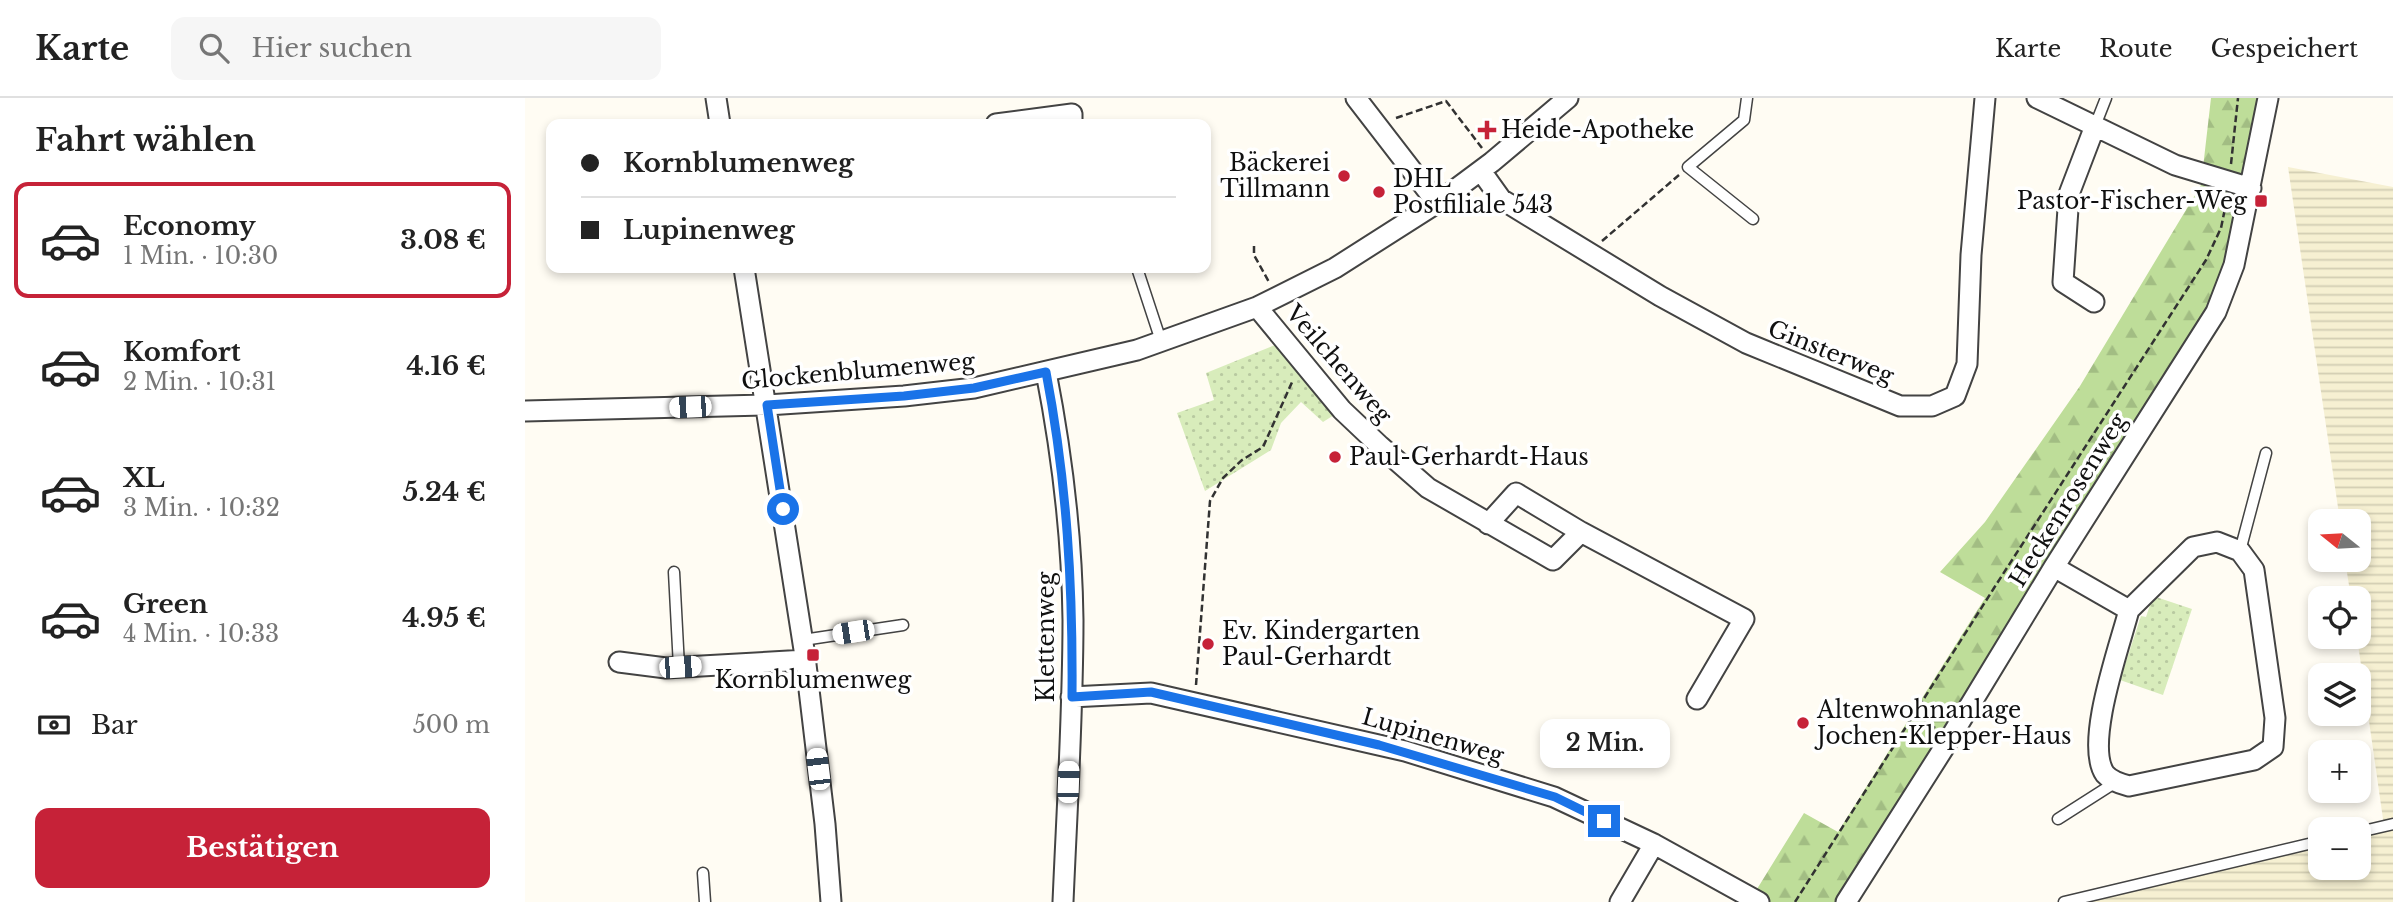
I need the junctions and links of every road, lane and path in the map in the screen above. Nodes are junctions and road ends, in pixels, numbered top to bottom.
1 (716, 98) edge
2 (1356, 98) edge
3 (1568, 98) edge
4 (1747, 98) edge
5 (1985, 98) edge
6 (2038, 98) edge
7 (2106, 98) edge
8 (2238, 98) edge
9 (2268, 98) edge
10 (719, 119) edge
11 (1034, 119) edge
12 (1072, 119) edge
13 (1376, 124) junction
14 (2095, 126) junction
15 (1487, 166) junction
16 (1688, 167) junction
17 (2229, 183) junction
18 (2251, 188) junction
19 (1437, 203) junction
20 (1753, 219) dead end
21 (1254, 246) dead end
22 (1589, 252) junction
23 (745, 273) edge
24 (1139, 273) edge
25 (1277, 297) junction
26 (2094, 302) dead end
27 (1257, 307) junction
28 (1161, 341) junction
29 (1302, 361) junction
30 (1046, 372) junction
31 (767, 405) junction
32 (525, 411) edge
33 (2266, 453) dead end
34 (1488, 524) junction
35 (1581, 532) junction
36 (2239, 551) junction
37 (2054, 566) junction
38 (674, 572) dead end
39 (2129, 610) junction
40 (903, 625) dead end
41 (803, 640) junction
42 (806, 660) junction
43 (619, 662) dead end
44 (680, 667) junction
45 (1072, 697) junction
46 (1697, 699) dead end
47 (1195, 703) junction
48 (1915, 713) junction
49 (1950, 738) junction
50 (2116, 782) junction
51 (2058, 819) dead end
52 (2393, 824) edge
53 (2371, 829) edge
54 (1654, 844) junction
55 (2308, 844) edge
56 (703, 873) dead end
57 (705, 902) edge
58 (831, 902) edge
59 (1063, 902) edge
60 (1620, 902) edge
61 (1759, 902) edge
62 (1795, 902) edge
63 (1846, 902) edge
64 (2064, 902) edge

1 - 10 street
2 - 13 street
3 - 15 street, Glockenblumenweg
4 - 16 lane
5 - 22 street, Ginsterweg
6 - 14 street
7 - 14 lane
8 - 17 path
9 - 18 street, Heckenrosenweg
11 - 12 street
13 - 15 path
13 - 19 street
14 - 17 street
14 - 26 street
15 - 19 street, Glockenblumenweg
15 - 22 street, Ginsterweg
16 - 20 lane
16 - 22 path
17 - 18 street
17 - 48 path
18 - 37 street, Heckenrosenweg
19 - 25 street, Glockenblumenweg
21 - 25 path
23 - 31 street
24 - 28 lane
25 - 27 street, Glockenblumenweg
27 - 28 street, Glockenblumenweg
27 - 29 street, Veilchenweg
28 - 30 street, Glockenblumenweg
29 - 34 street, Veilchenweg
29 - 47 path
30 - 31 street, Glockenblumenweg
30 - 45 street, Klettenweg
31 - 32 street, Glockenblumenweg
31 - 41 street
33 - 36 lane
34 - 35 street, Veilchenweg
34 - 35 street
35 - 46 street
36 - 39 street
36 - 50 street
37 - 39 street
37 - 49 street, Heckenrosenweg
38 - 44 lane
39 - 50 street
40 - 41 lane
41 - 42 street
42 - 44 street
42 - 58 street
43 - 44 street
45 - 47 street, Lupinenweg
45 - 59 street, Klettenweg
47 - 54 street, Lupinenweg
48 - 49 path
48 - 62 path
49 - 63 street, Heckenrosenweg
50 - 51 lane
52 - 53 lane
54 - 60 street
54 - 61 street, Lupinenweg
55 - 64 lane
56 - 57 lane

